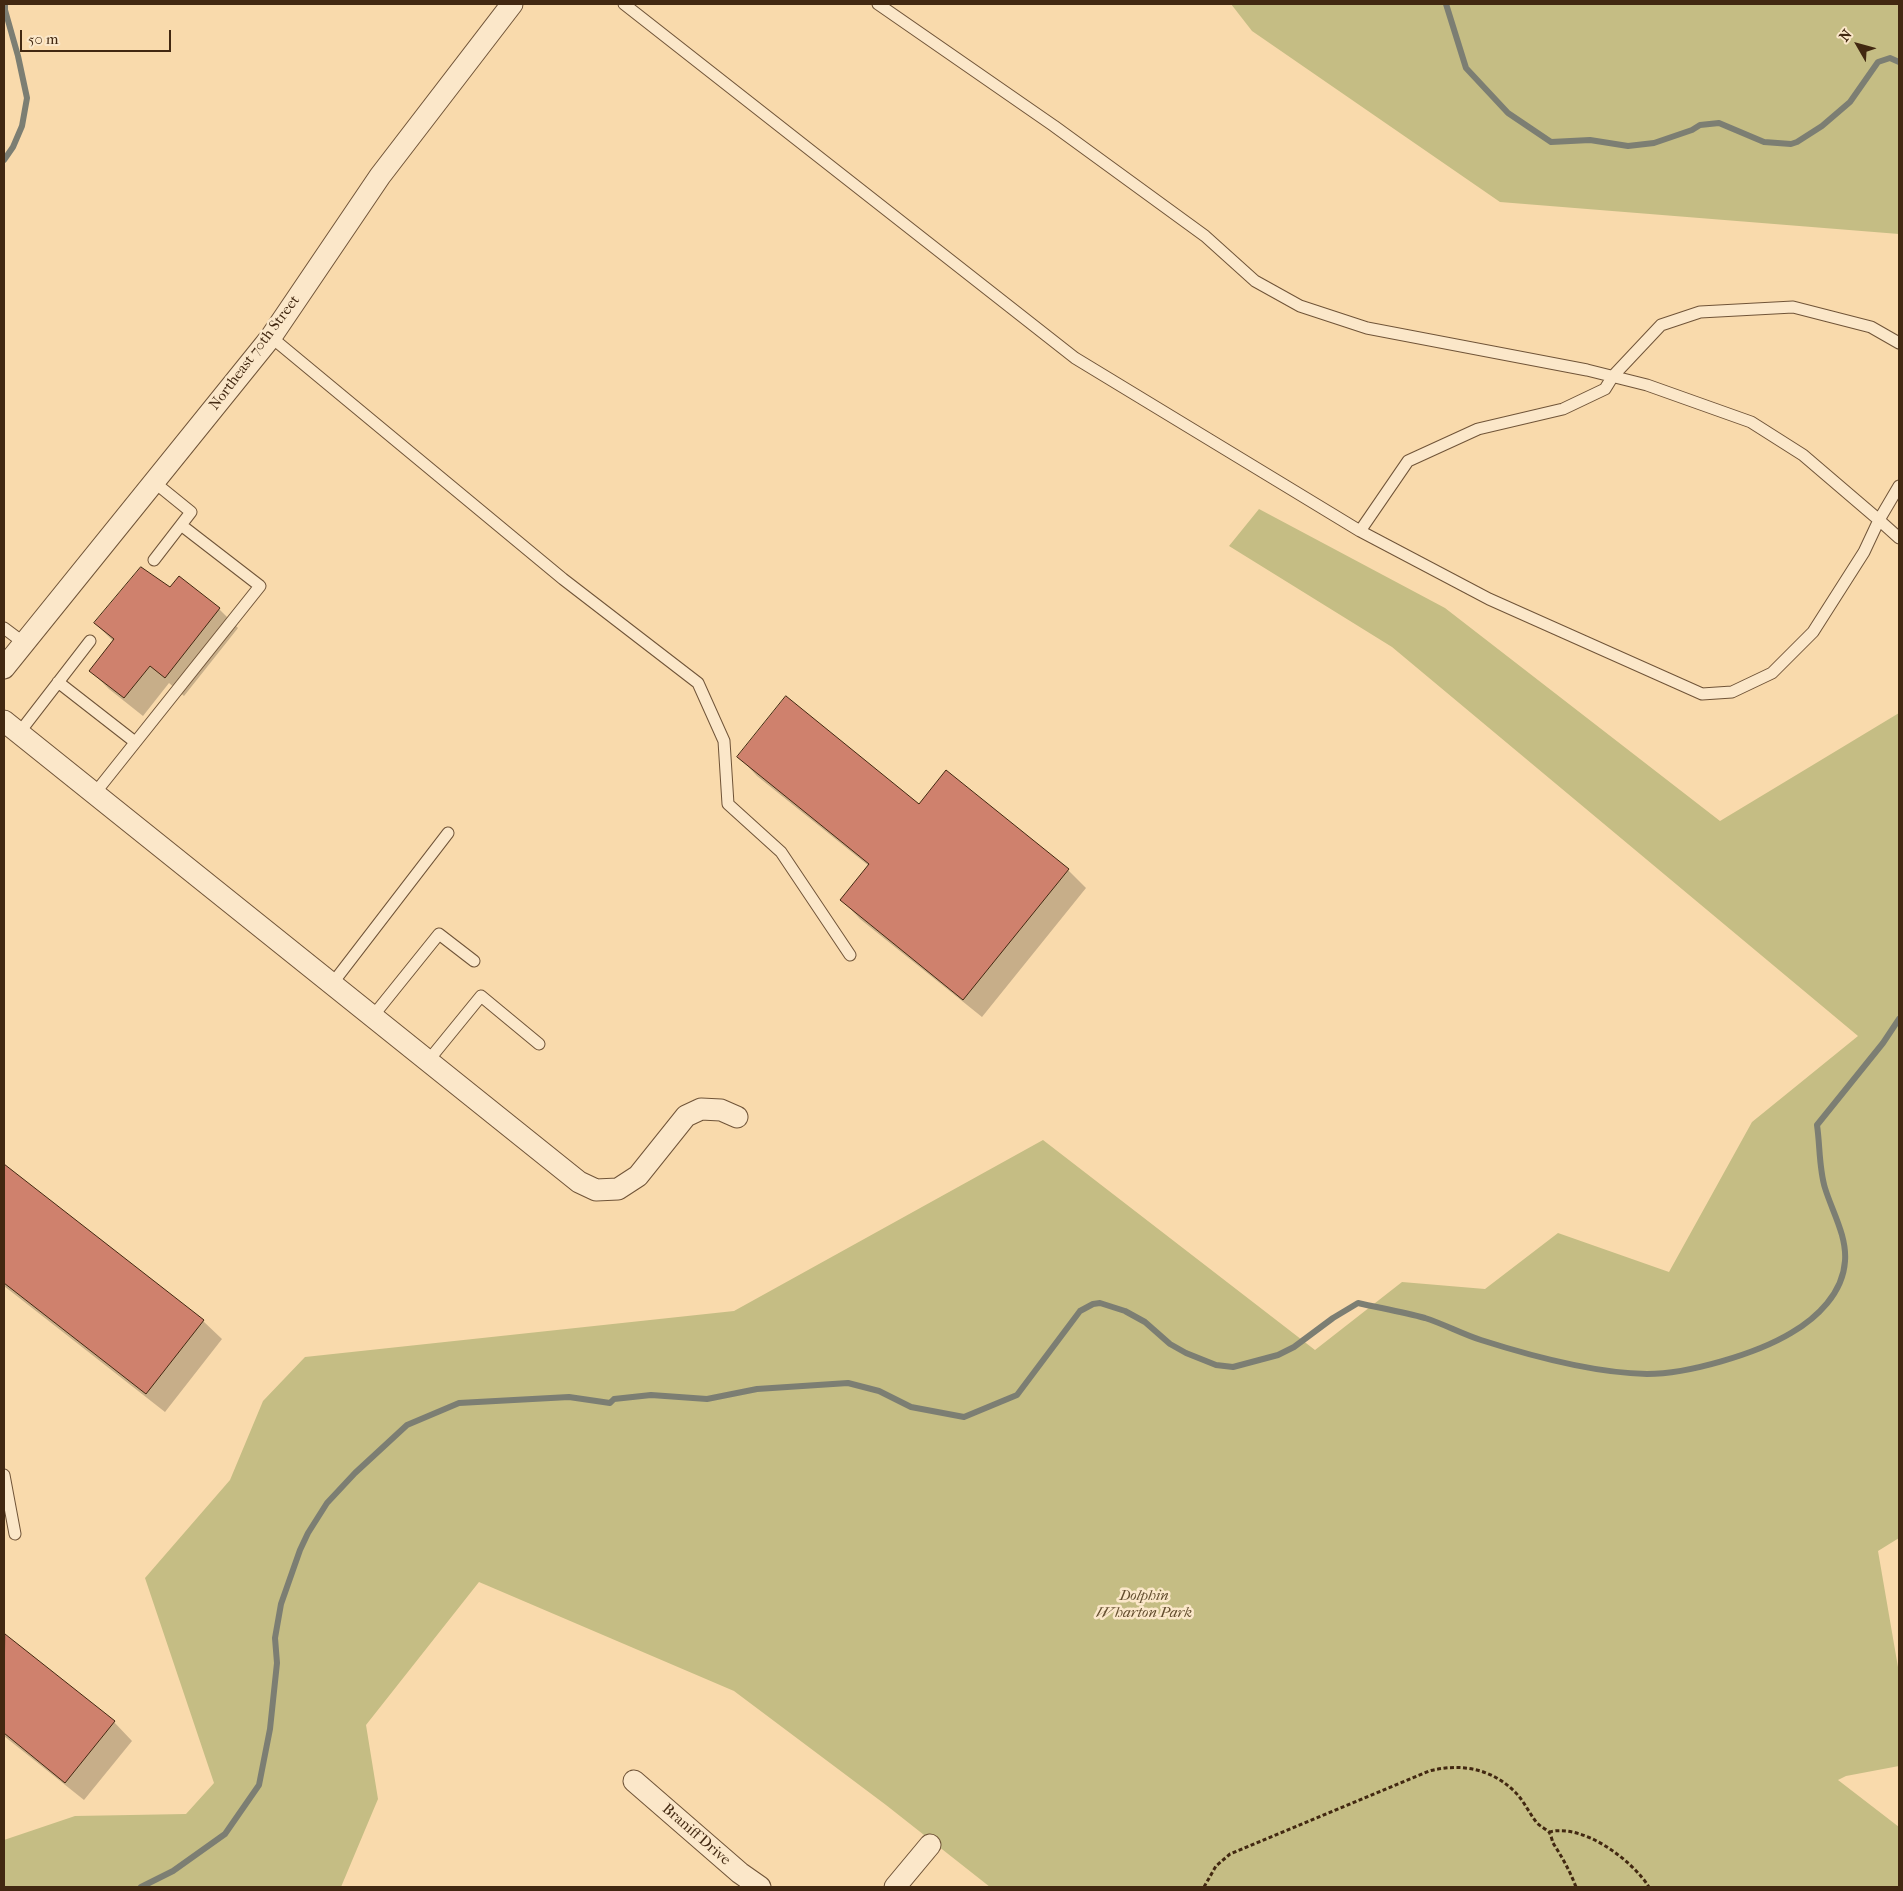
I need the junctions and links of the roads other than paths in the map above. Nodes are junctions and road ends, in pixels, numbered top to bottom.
1 (512, 4) edge
2 (624, 4) edge
3 (878, 4) edge
4 (271, 337) junction
5 (1899, 343) edge
6 (1612, 376) junction
7 (154, 482) junction
8 (1899, 486) edge
9 (1879, 520) junction
10 (181, 525) junction
11 (1360, 531) junction
12 (1899, 538) edge
13 (154, 560) dead end
14 (4, 628) edge
15 (90, 641) dead end
16 (24, 643) junction
17 (4, 668) edge
18 (58, 682) junction
19 (11, 727) edge
20 (135, 742) junction
21 (96, 794) junction
22 (448, 833) dead end
23 (850, 955) dead end
24 (474, 961) dead end
25 (332, 984) junction
26 (373, 1016) junction
27 (539, 1044) dead end
28 (428, 1061) junction
29 (737, 1117) dead end
30 (4, 1475) edge
31 (15, 1534) dead end
32 (634, 1781) dead end
33 (930, 1844) dead end
34 (735, 1880) edge
35 (760, 1887) edge
36 (895, 1887) edge

1 - 4 street, Northeast 70th Street
2 - 11 lane
3 - 6 lane
4 - 7 street, Northeast 70th Street
4 - 23 lane
5 - 6 lane
6 - 9 lane
6 - 11 lane
7 - 10 lane
7 - 16 street, Northeast 70th Street
8 - 9 lane
9 - 11 lane
9 - 12 lane
10 - 13 lane
10 - 20 lane
14 - 16 lane
15 - 18 lane
16 - 17 street, Northeast 70th Street
18 - 19 lane
18 - 20 lane
19 - 21 street
20 - 21 lane
21 - 25 street
22 - 25 lane
24 - 26 lane
25 - 26 street
26 - 28 street
27 - 28 lane
28 - 29 street
30 - 31 lane
32 - 34 street, Braniff Drive
33 - 36 street
34 - 35 street, Braniff Drive

